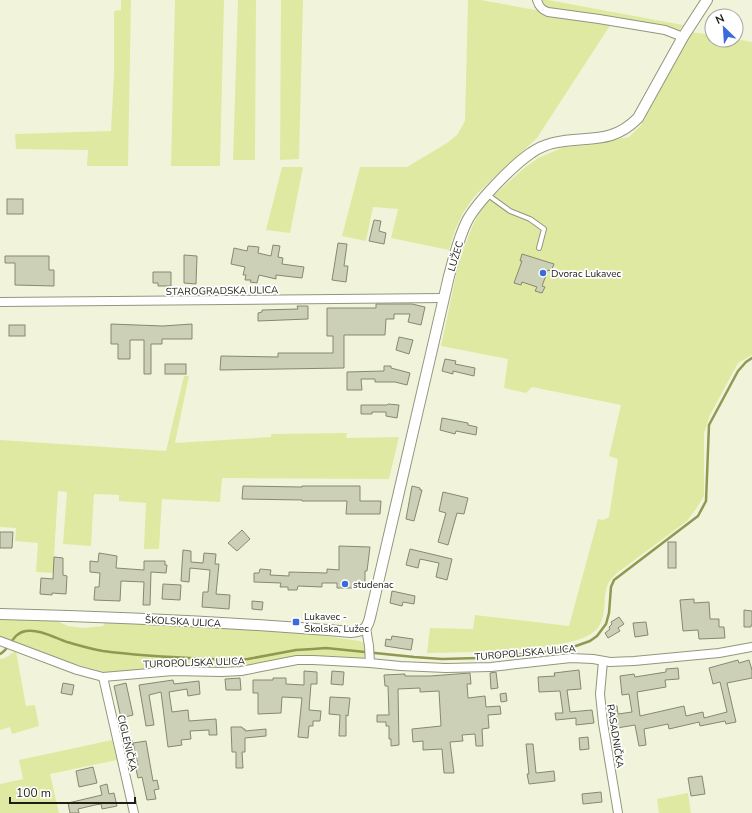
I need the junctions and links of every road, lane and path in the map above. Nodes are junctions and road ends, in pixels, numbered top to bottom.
1 (537, 0) edge
2 (708, 0) edge
3 (683, 37) junction
4 (487, 195) junction
5 (539, 248) dead end
6 (444, 298) junction
7 (0, 302) edge
8 (0, 614) edge
9 (366, 628) junction
10 (0, 641) edge
11 (752, 647) edge
12 (370, 660) junction
13 (603, 661) junction
14 (104, 677) junction
15 (134, 813) edge
16 (618, 813) edge

1 - 3 street
2 - 3 street, LUŽEC
3 - 4 street, LUŽEC
4 - 5 lane
4 - 6 street, LUŽEC
6 - 7 street, STAROGRADSKA ULICA
6 - 9 street, LUŽEC
8 - 9 street, ŠKOLSKA ULICA
9 - 12 street
10 - 14 street, TUROPOLJSKA ULICA
11 - 13 street, TUROPOLJSKA ULICA
12 - 13 street, TUROPOLJSKA ULICA
12 - 14 street, TUROPOLJSKA ULICA
13 - 16 street, RASADNIČKA
14 - 15 street, CIGLENIČKA

